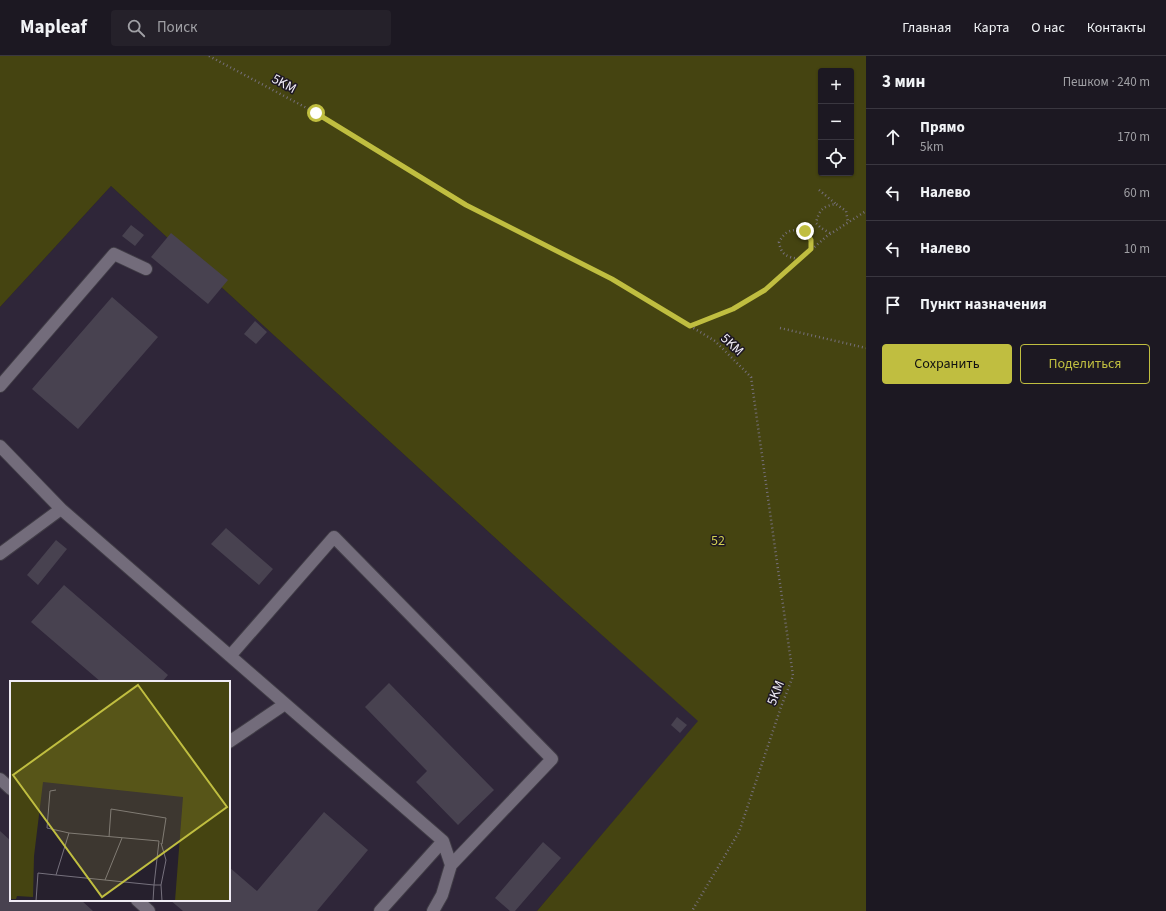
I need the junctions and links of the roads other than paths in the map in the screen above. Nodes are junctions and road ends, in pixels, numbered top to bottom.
1 (146, 269) dead end
2 (0, 386) edge
3 (0, 446) edge
4 (61, 509) junction
5 (0, 554) edge
6 (230, 656) junction
7 (285, 704) junction
8 (230, 741) edge
9 (0, 779) edge
10 (10, 788) edge
11 (443, 841) junction
12 (451, 865) junction
13 (138, 901) edge
14 (149, 911) edge
15 (380, 911) edge
16 (433, 911) edge

1 - 2 lane
3 - 4 lane
4 - 5 lane
4 - 6 lane
6 - 7 lane
6 - 12 lane
7 - 8 lane
7 - 11 lane
9 - 10 lane
11 - 12 lane
11 - 15 lane
12 - 16 lane
13 - 14 lane

